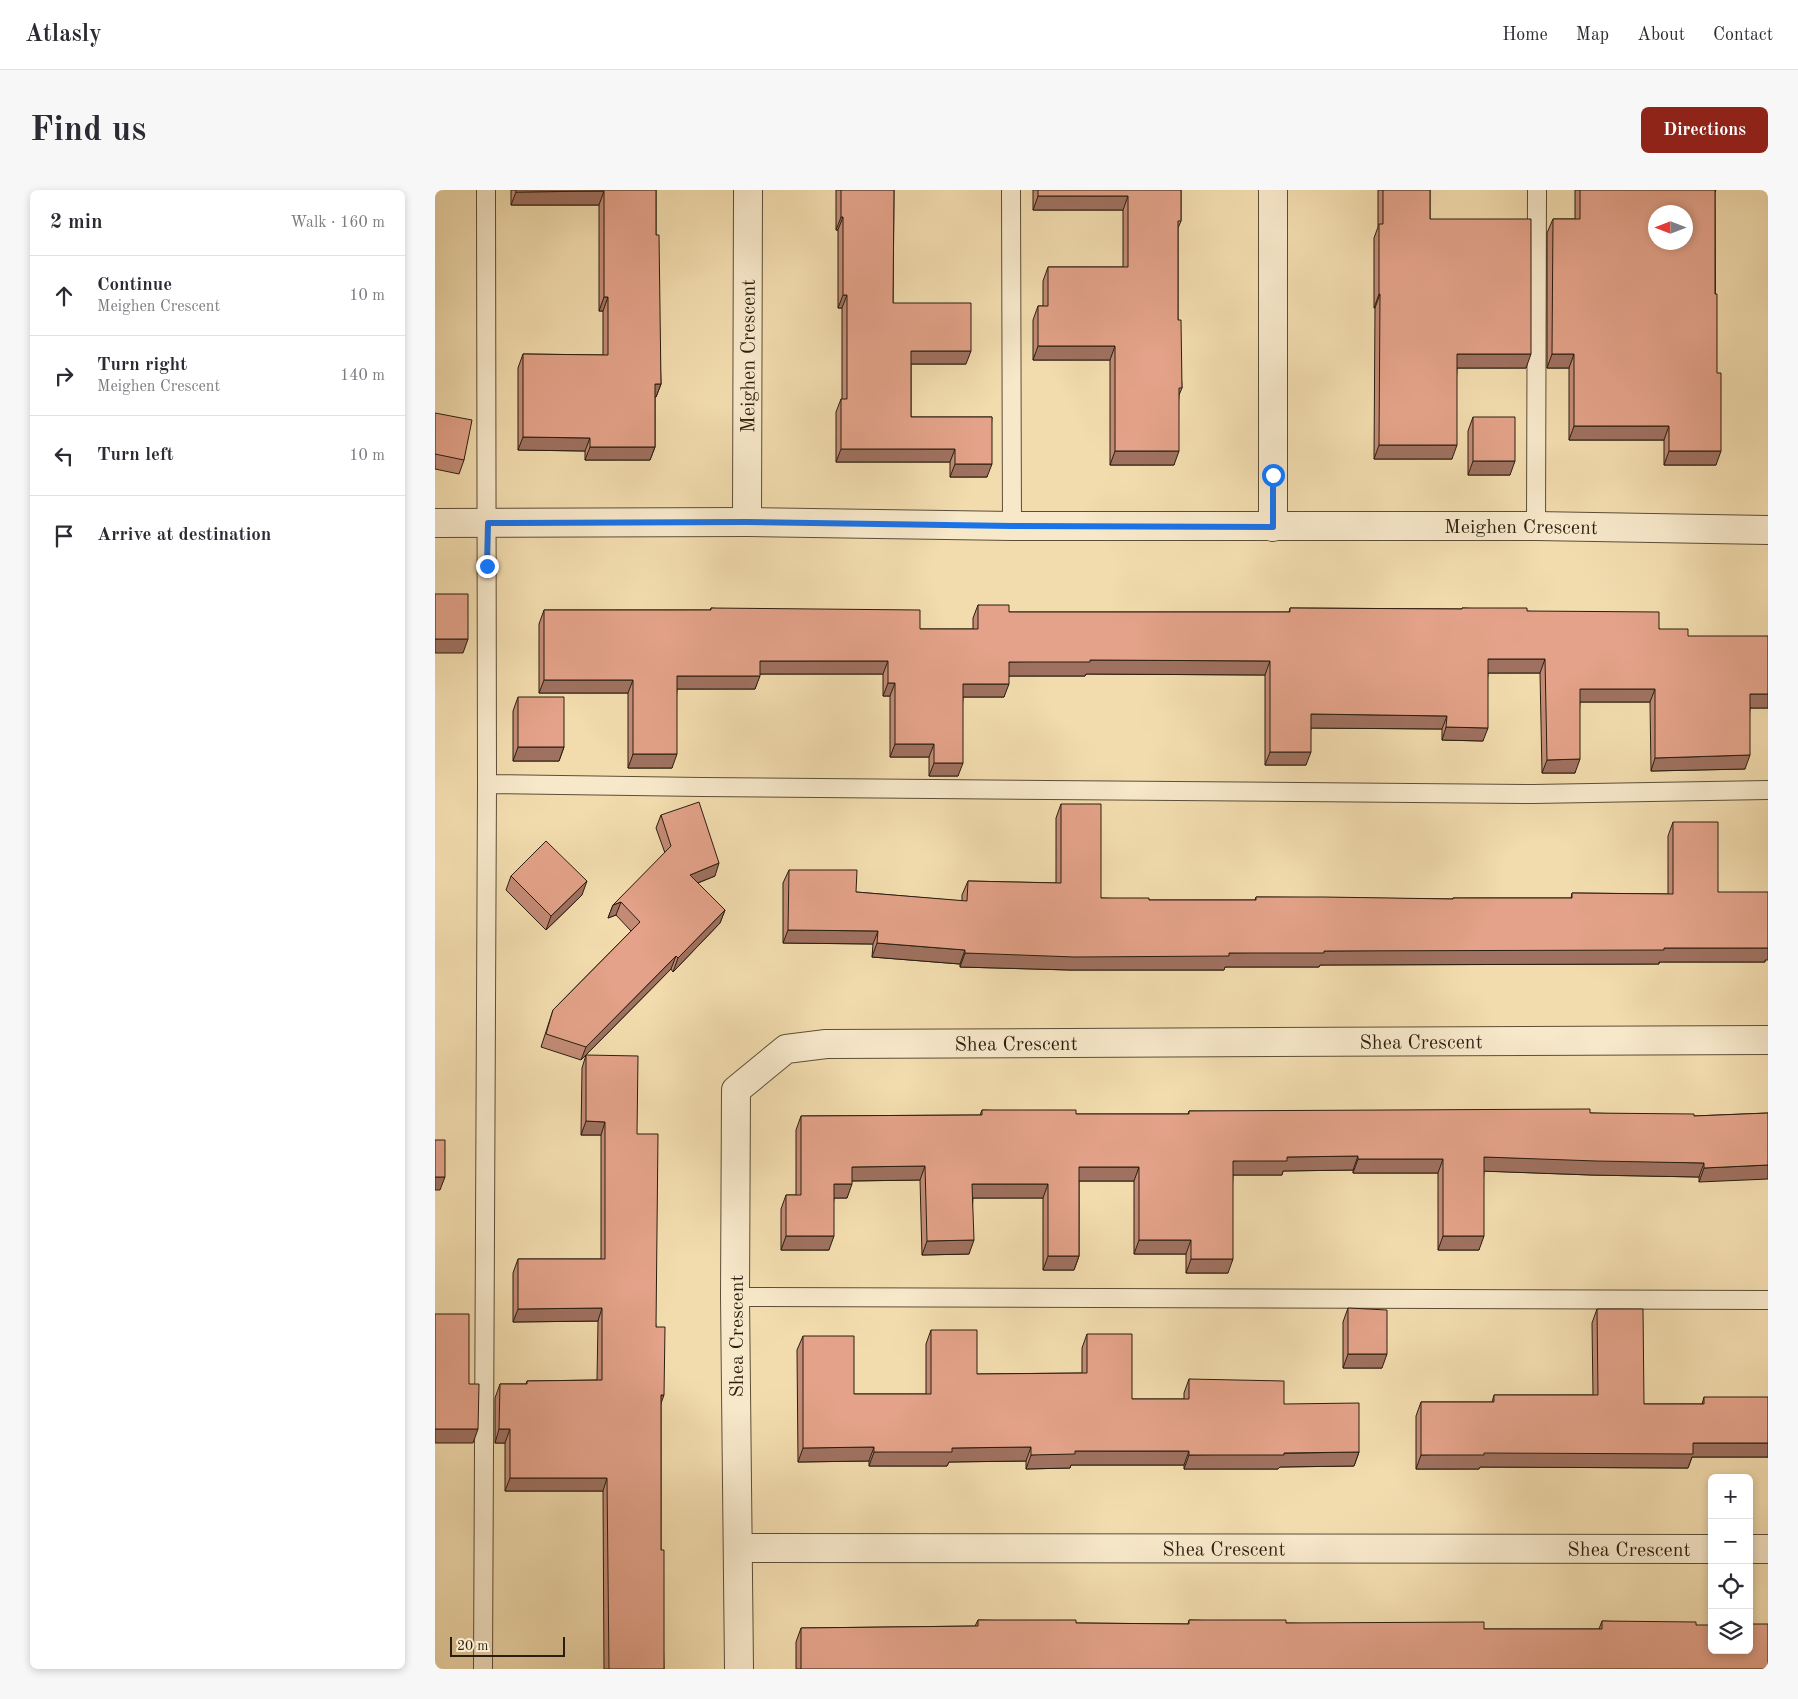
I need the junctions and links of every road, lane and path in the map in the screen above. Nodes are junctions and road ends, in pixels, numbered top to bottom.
1 (486, 190) edge
2 (748, 190) edge
3 (1011, 190) edge
4 (1273, 190) edge
5 (1537, 190) edge
6 (747, 522) junction
7 (488, 523) junction
8 (435, 524) edge
9 (1012, 526) junction
10 (1536, 526) junction
11 (1273, 527) junction
12 (1768, 530) edge
13 (487, 784) junction
14 (1768, 790) edge
15 (1768, 1040) edge
16 (735, 1297) junction
17 (1768, 1300) edge
18 (738, 1548) junction
19 (1708, 1548) edge
20 (1753, 1548) edge
21 (1768, 1548) edge
22 (483, 1669) edge
23 (739, 1669) edge

1 - 7 lane
2 - 6 street, Meighen Crescent
3 - 9 lane
4 - 11 street
5 - 10 lane
6 - 7 street, Meighen Crescent
6 - 9 street, Meighen Crescent
7 - 8 street, Meighen Crescent
7 - 13 lane
9 - 11 street, Meighen Crescent
10 - 11 street, Meighen Crescent
10 - 12 street, Meighen Crescent
13 - 14 lane
13 - 22 lane
15 - 16 street, Shea Crescent
16 - 17 lane
16 - 18 street, Shea Crescent
18 - 19 street, Shea Crescent
18 - 23 street, Shea Crescent
20 - 21 street

